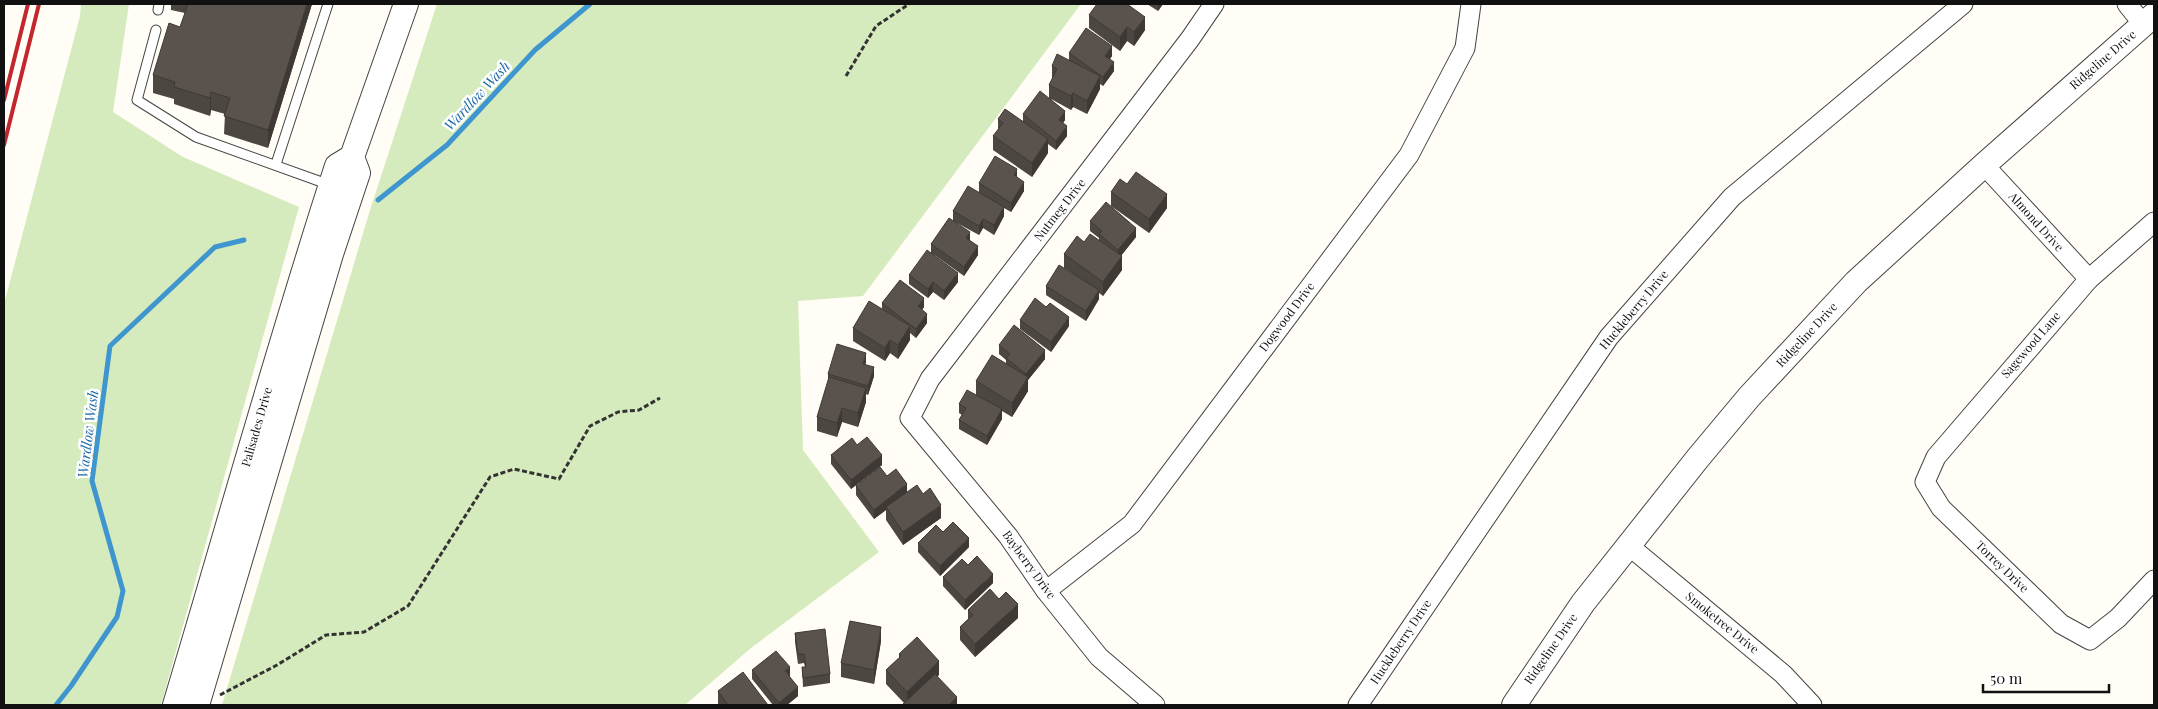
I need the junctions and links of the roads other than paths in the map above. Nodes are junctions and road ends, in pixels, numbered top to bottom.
1 (328, 4) edge
2 (406, 4) edge
3 (1214, 4) edge
4 (1472, 4) edge
5 (1963, 4) edge
6 (2127, 4) edge
7 (2149, 20) edge
8 (156, 30) dead end
9 (352, 157) junction
10 (276, 164) junction
11 (1984, 165) junction
12 (331, 185) junction
13 (2154, 222) edge
14 (2089, 279) junction
15 (910, 418) joint
16 (1925, 482) joint
17 (1628, 545) junction
18 (2154, 580) edge
19 (1046, 591) junction
20 (207, 701) edge
21 (175, 705) edge
22 (1155, 705) edge
23 (1358, 705) edge
24 (1514, 705) edge
25 (1812, 705) edge

1 - 10 lane
2 - 9 street, Palisades Drive
3 - 15 street, Nutmeg Drive
4 - 19 street, Dogwood Drive
5 - 23 street, Huckleberry Drive
6 - 7 street
7 - 11 street, Ridgeline Drive
8 - 10 lane
9 - 12 street, Palisades Drive
9 - 20 street, Palisades Drive
10 - 12 lane
11 - 14 street, Almond Drive
11 - 17 street, Ridgeline Drive
12 - 21 street, Palisades Drive
13 - 14 street, Sagewood Lane
14 - 16 street, Sagewood Lane
15 - 19 street, Bayberry Drive
16 - 18 street, Torrey Drive
17 - 24 street, Ridgeline Drive
17 - 25 street, Smoketree Drive
19 - 22 street, Bayberry Drive

